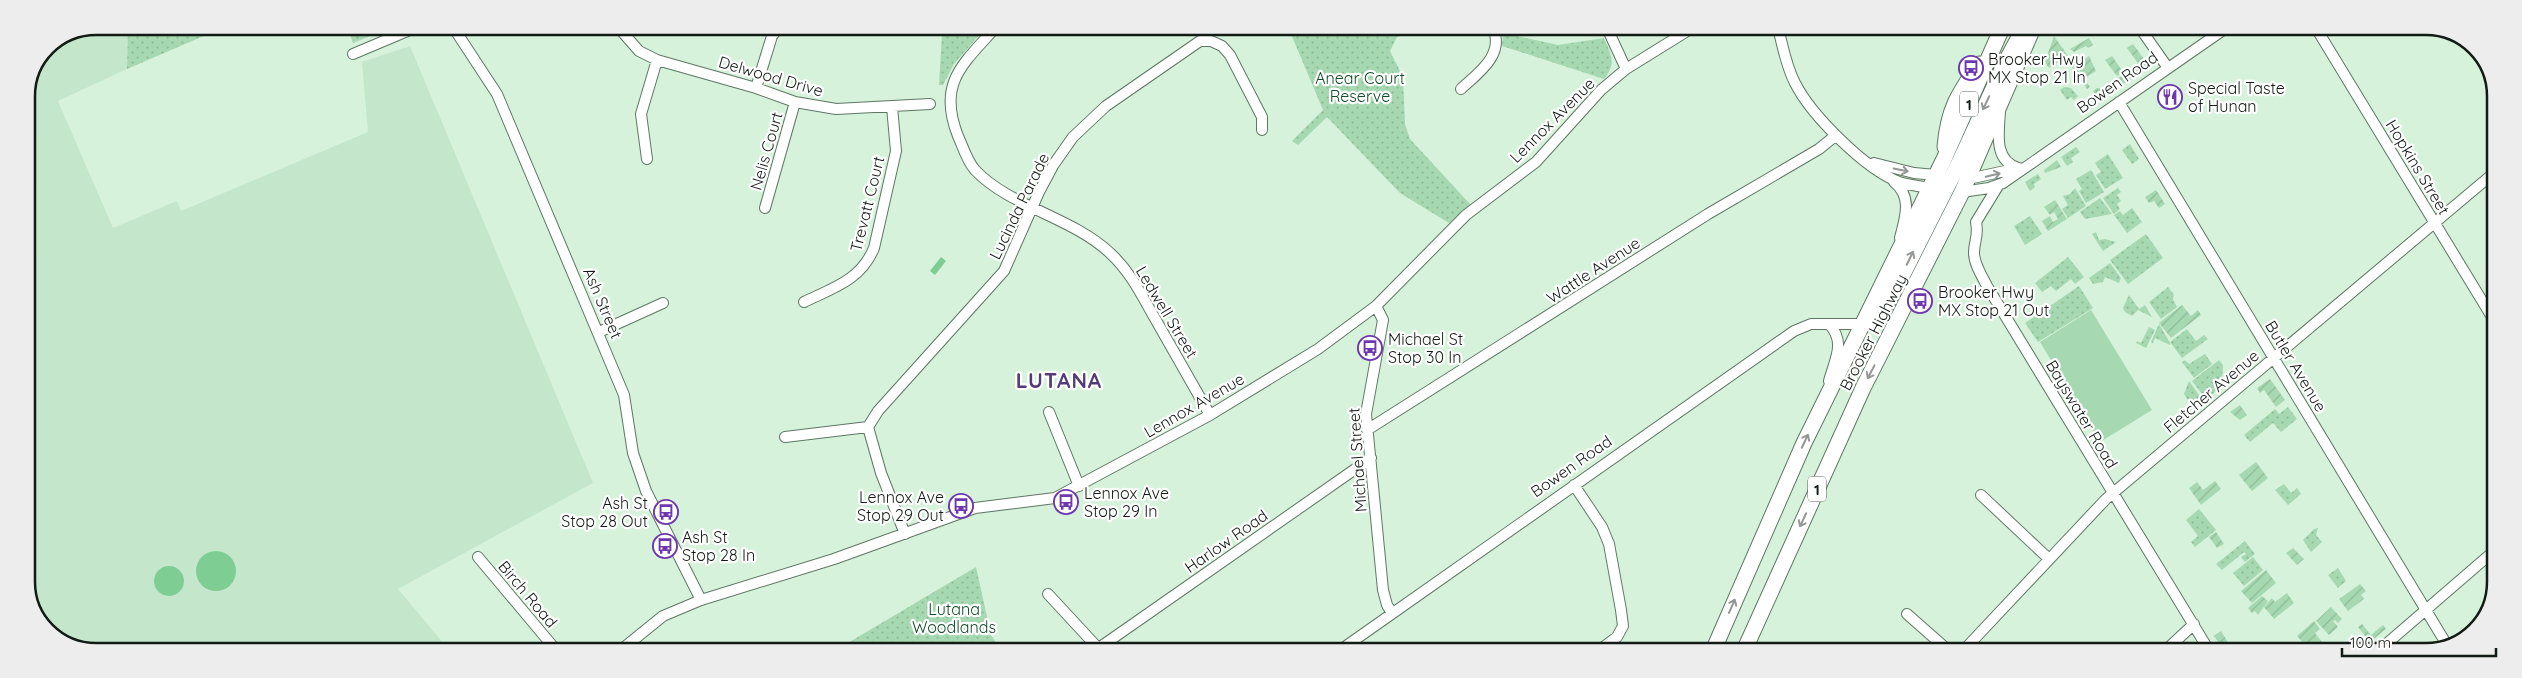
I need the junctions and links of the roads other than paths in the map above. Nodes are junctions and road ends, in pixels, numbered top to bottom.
1 (397, 35) edge
2 (458, 35) edge
3 (625, 35) edge
4 (773, 35) edge
5 (989, 35) edge
6 (1494, 35) edge
7 (1610, 35) edge
8 (1681, 35) edge
9 (1780, 35) edge
10 (1998, 35) edge
11 (2020, 35) edge
12 (2030, 35) edge
13 (2145, 35) edge
14 (2216, 35) edge
15 (2320, 35) edge
16 (353, 54) dead end
17 (657, 60) junction
18 (2168, 68) junction
19 (1626, 69) junction
20 (756, 88) junction
21 (1461, 90) dead end
22 (795, 102) junction
23 (2119, 102) junction
24 (930, 104) dead end
25 (892, 107) junction
26 (2000, 110) junction
27 (1262, 130) dead end
28 (1835, 136) junction
29 (647, 159) dead end
30 (1866, 160) junction
31 (2029, 164) junction
32 (2018, 168) junction
33 (1886, 175) junction
34 (2487, 179) edge
35 (1940, 182) junction
36 (1965, 186) junction
37 (1998, 186) junction
38 (1033, 206) junction
39 (764, 208) dead end
40 (2434, 223) junction
41 (1892, 268) junction
42 (804, 302) dead end
43 (663, 303) dead end
44 (1376, 306) junction
45 (2487, 309) edge
46 (1829, 324) junction
47 (1863, 324) junction
48 (599, 332) junction
49 (2274, 358) junction
50 (1821, 409) junction
51 (1049, 412) dead end
52 (1210, 415) junction
53 (868, 427) junction
54 (1367, 430) junction
55 (786, 438) dead end
56 (1371, 458) junction
57 (1574, 485) junction
58 (1080, 486) junction
59 (2113, 494) junction
60 (1982, 495) dead end
61 (905, 534) junction
62 (478, 557) dead end
63 (2487, 557) edge
64 (2049, 558) junction
65 (1048, 594) dead end
66 (701, 600) junction
67 (2426, 609) junction
68 (1392, 613) junction
69 (1907, 614) dead end
70 (2194, 624) junction
71 (2444, 640) edge
72 (550, 643) edge
73 (630, 643) edge
74 (1092, 643) edge
75 (1106, 643) edge
76 (1350, 643) edge
77 (1609, 643) edge
78 (1717, 643) edge
79 (1748, 643) edge
80 (1940, 643) edge
81 (1970, 643) edge
82 (2174, 643) edge
83 (2205, 643) edge
84 (2387, 643) edge

1 - 16 street
2 - 48 street, Ash Street
3 - 17 street, Delwood Drive
4 - 20 street
5 - 38 street, Ledwell Street
6 - 21 street
7 - 19 street
8 - 19 street, Lennox Avenue
9 - 28 street
10 - 35 highway, Brooker Highway / 1
11 -> 35 highway
12 - 26 highway, Brooker Highway / 1
13 - 18 street
14 - 18 street, Bowen Road
15 - 40 street, Hopkins Street
17 - 20 street, Delwood Drive
17 - 29 street
18 - 23 street, Bowen Road
19 - 44 street, Lennox Avenue
20 - 22 street, Delwood Drive
22 - 25 street, Delwood Drive
22 - 39 street, Nelis Court
23 - 31 street, Bowen Road
23 - 49 street, Butler Avenue
24 - 25 street, Delwood Drive
25 - 42 street, Trevatt Court
26 - 32 street
26 - 36 highway, Brooker Highway / 1
27 - 38 street, Lucinda Parade
28 - 30 street
28 - 54 street, Wattle Avenue
30 - 33 street
30 -> 35 street
31 - 32 street, Bowen Road
31 - 37 street, Bowen Road
36 -> 32 street, Bowen Road
33 - 35 street
33 - 41 street
34 - 40 street, Fletcher Avenue
35 - 36 highway, Bowen Road
35 - 41 highway, Brooker Highway / 1
47 -> 35 highway
36 - 37 street, Bowen Road
36 -> 79 highway, Brooker Highway / 1
37 - 59 street, Bayswater Road
38 - 52 street, Ledwell Street
38 - 53 street, Lucinda Parade
40 - 45 street, Hopkins Street
40 - 49 street, Fletcher Avenue
41 - 47 highway, Brooker Highway / 1
43 - 48 street
44 - 52 street, Lennox Avenue
44 - 54 street, Michael Street
46 - 47 street, Bowen Road
46 - 50 street
46 - 57 street, Bowen Road
47 - 50 highway, Brooker Highway / 1
48 - 66 street, Ash Street
49 - 59 street, Fletcher Avenue
49 - 67 street, Butler Avenue
78 -> 50 highway, Brooker Highway / 1
51 - 58 street
52 - 58 street, Lennox Avenue
53 - 55 street
53 - 61 street
54 - 56 street, Michael Street
56 - 68 street, Michael Street
56 - 75 street, Harlow Road
57 - 68 street, Bowen Road
57 - 77 street
58 - 61 street, Lennox Avenue
59 - 64 street, Fletcher Avenue
59 - 70 street, Bayswater Road
60 - 64 street
61 - 66 street, Lennox Avenue
62 - 72 street, Birch Road
63 - 67 street
64 - 81 street, Fletcher Avenue
65 - 74 street, Harlow Road
66 - 73 street, Lennox Avenue
67 - 71 street, Butler Avenue
67 - 84 street
68 - 76 street, Bowen Road
69 - 80 street
70 - 82 street
70 - 83 street, Bayswater Road

